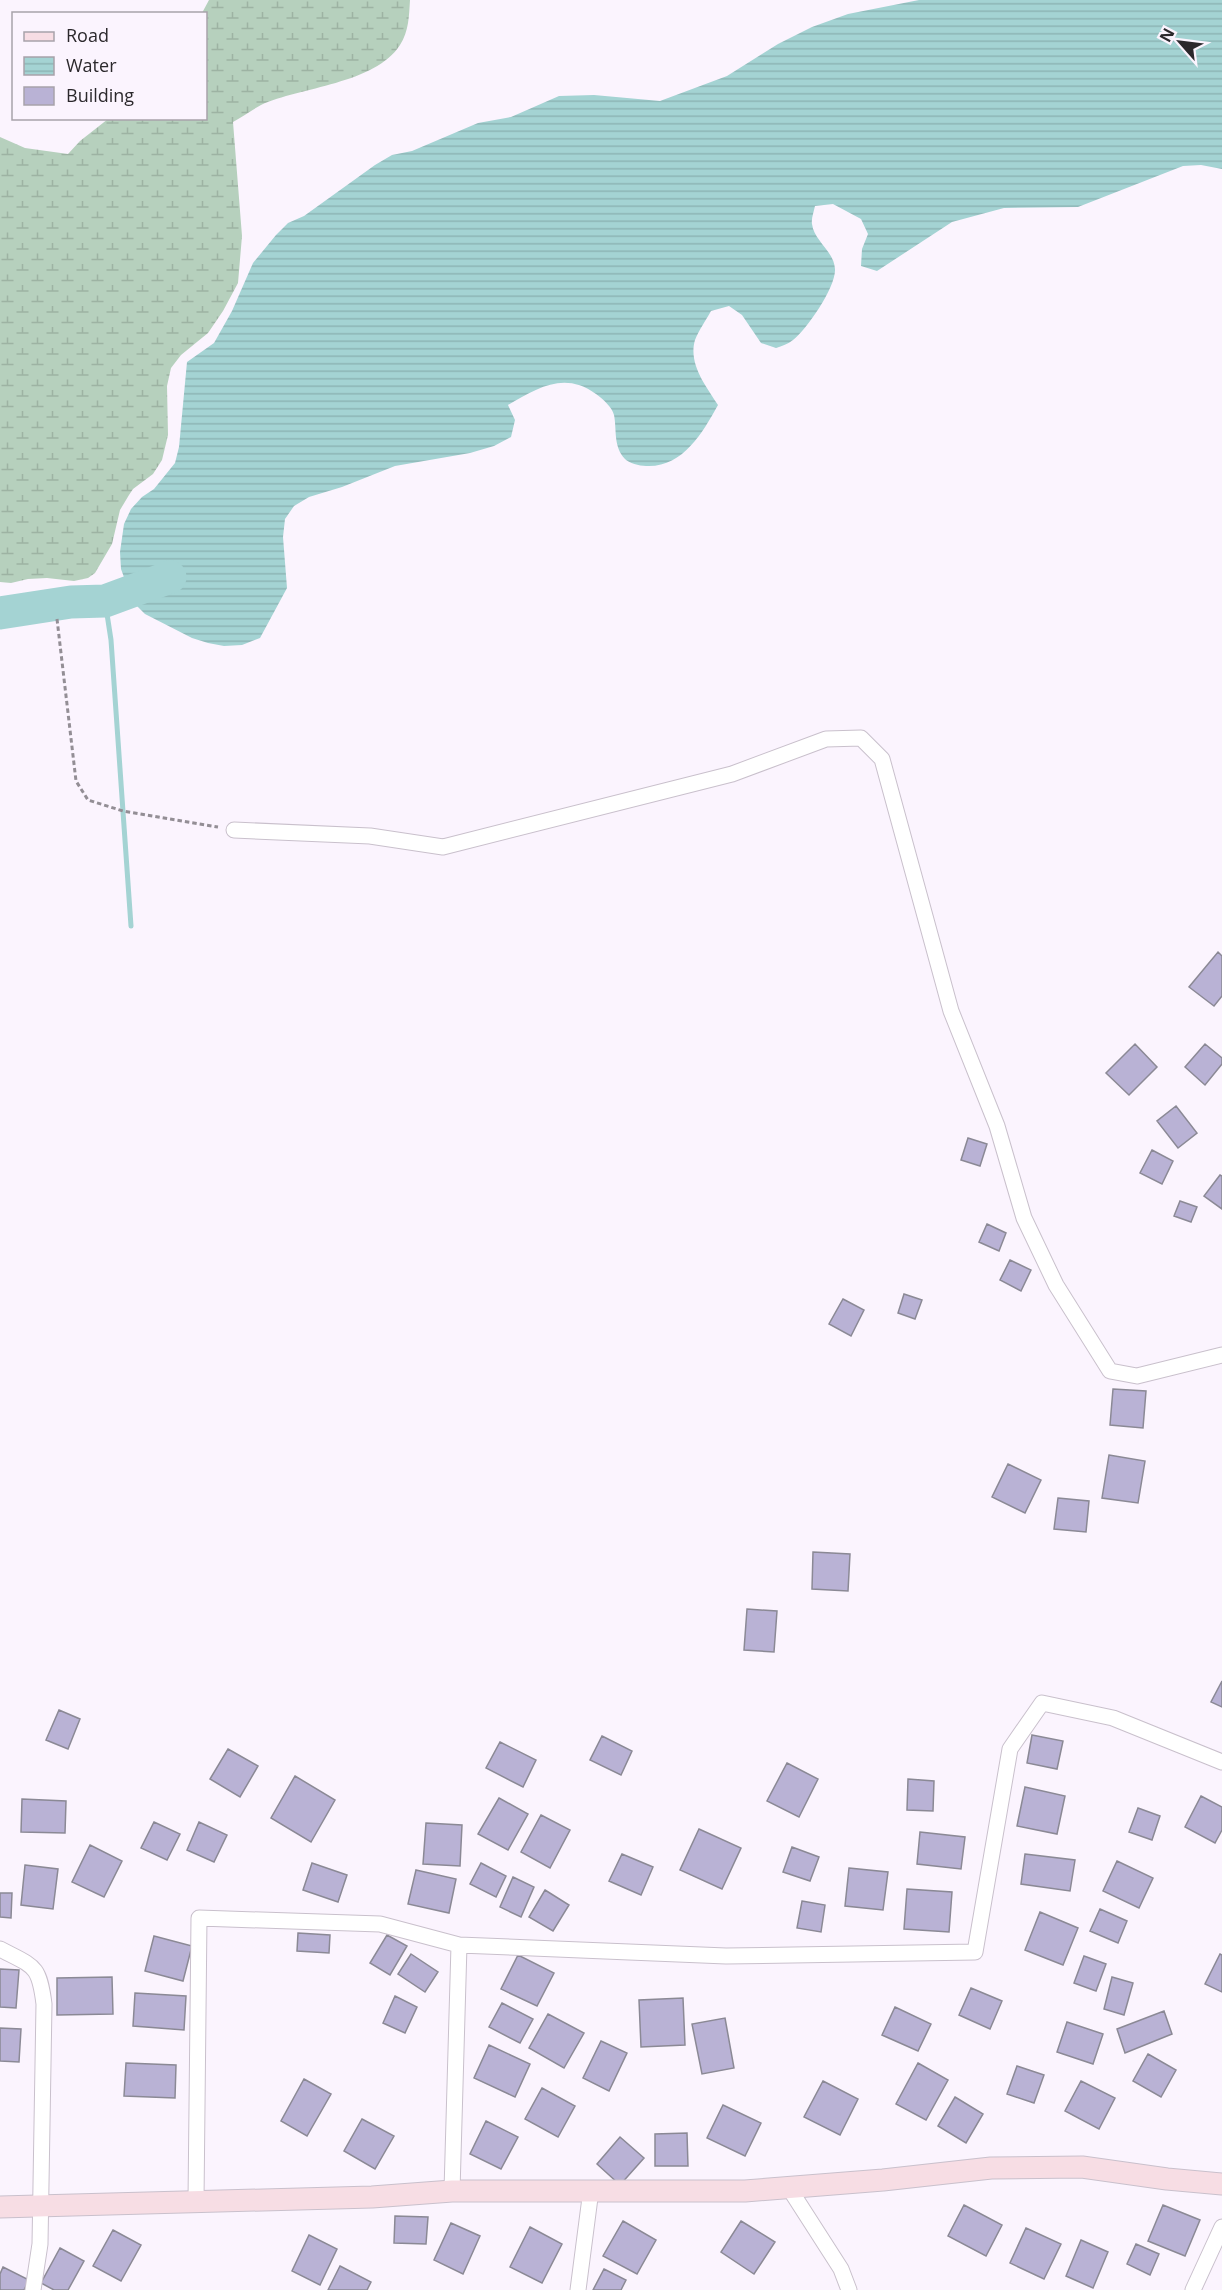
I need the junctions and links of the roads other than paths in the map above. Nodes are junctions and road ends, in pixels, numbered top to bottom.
1 (234, 830) road end
2 (1222, 1355) edge
3 (1222, 1762) edge
4 (459, 1945) junction
5 (0, 1949) edge
6 (1222, 2184) edge
7 (789, 2188) junction
8 (591, 2190) junction
9 (452, 2191) junction
10 (196, 2201) junction
11 (41, 2206) junction
12 (0, 2207) edge
13 (1222, 2226) edge
14 (33, 2290) edge
15 (578, 2290) edge
16 (849, 2290) edge
17 (1193, 2290) edge

1 - 2 street
3 - 4 street
4 - 9 street
4 - 10 street
5 - 11 street
6 - 7 street
7 - 8 street
7 - 16 street
8 - 9 street
8 - 15 street
9 - 10 street
10 - 11 street
11 - 12 street
11 - 14 street
13 - 17 street

